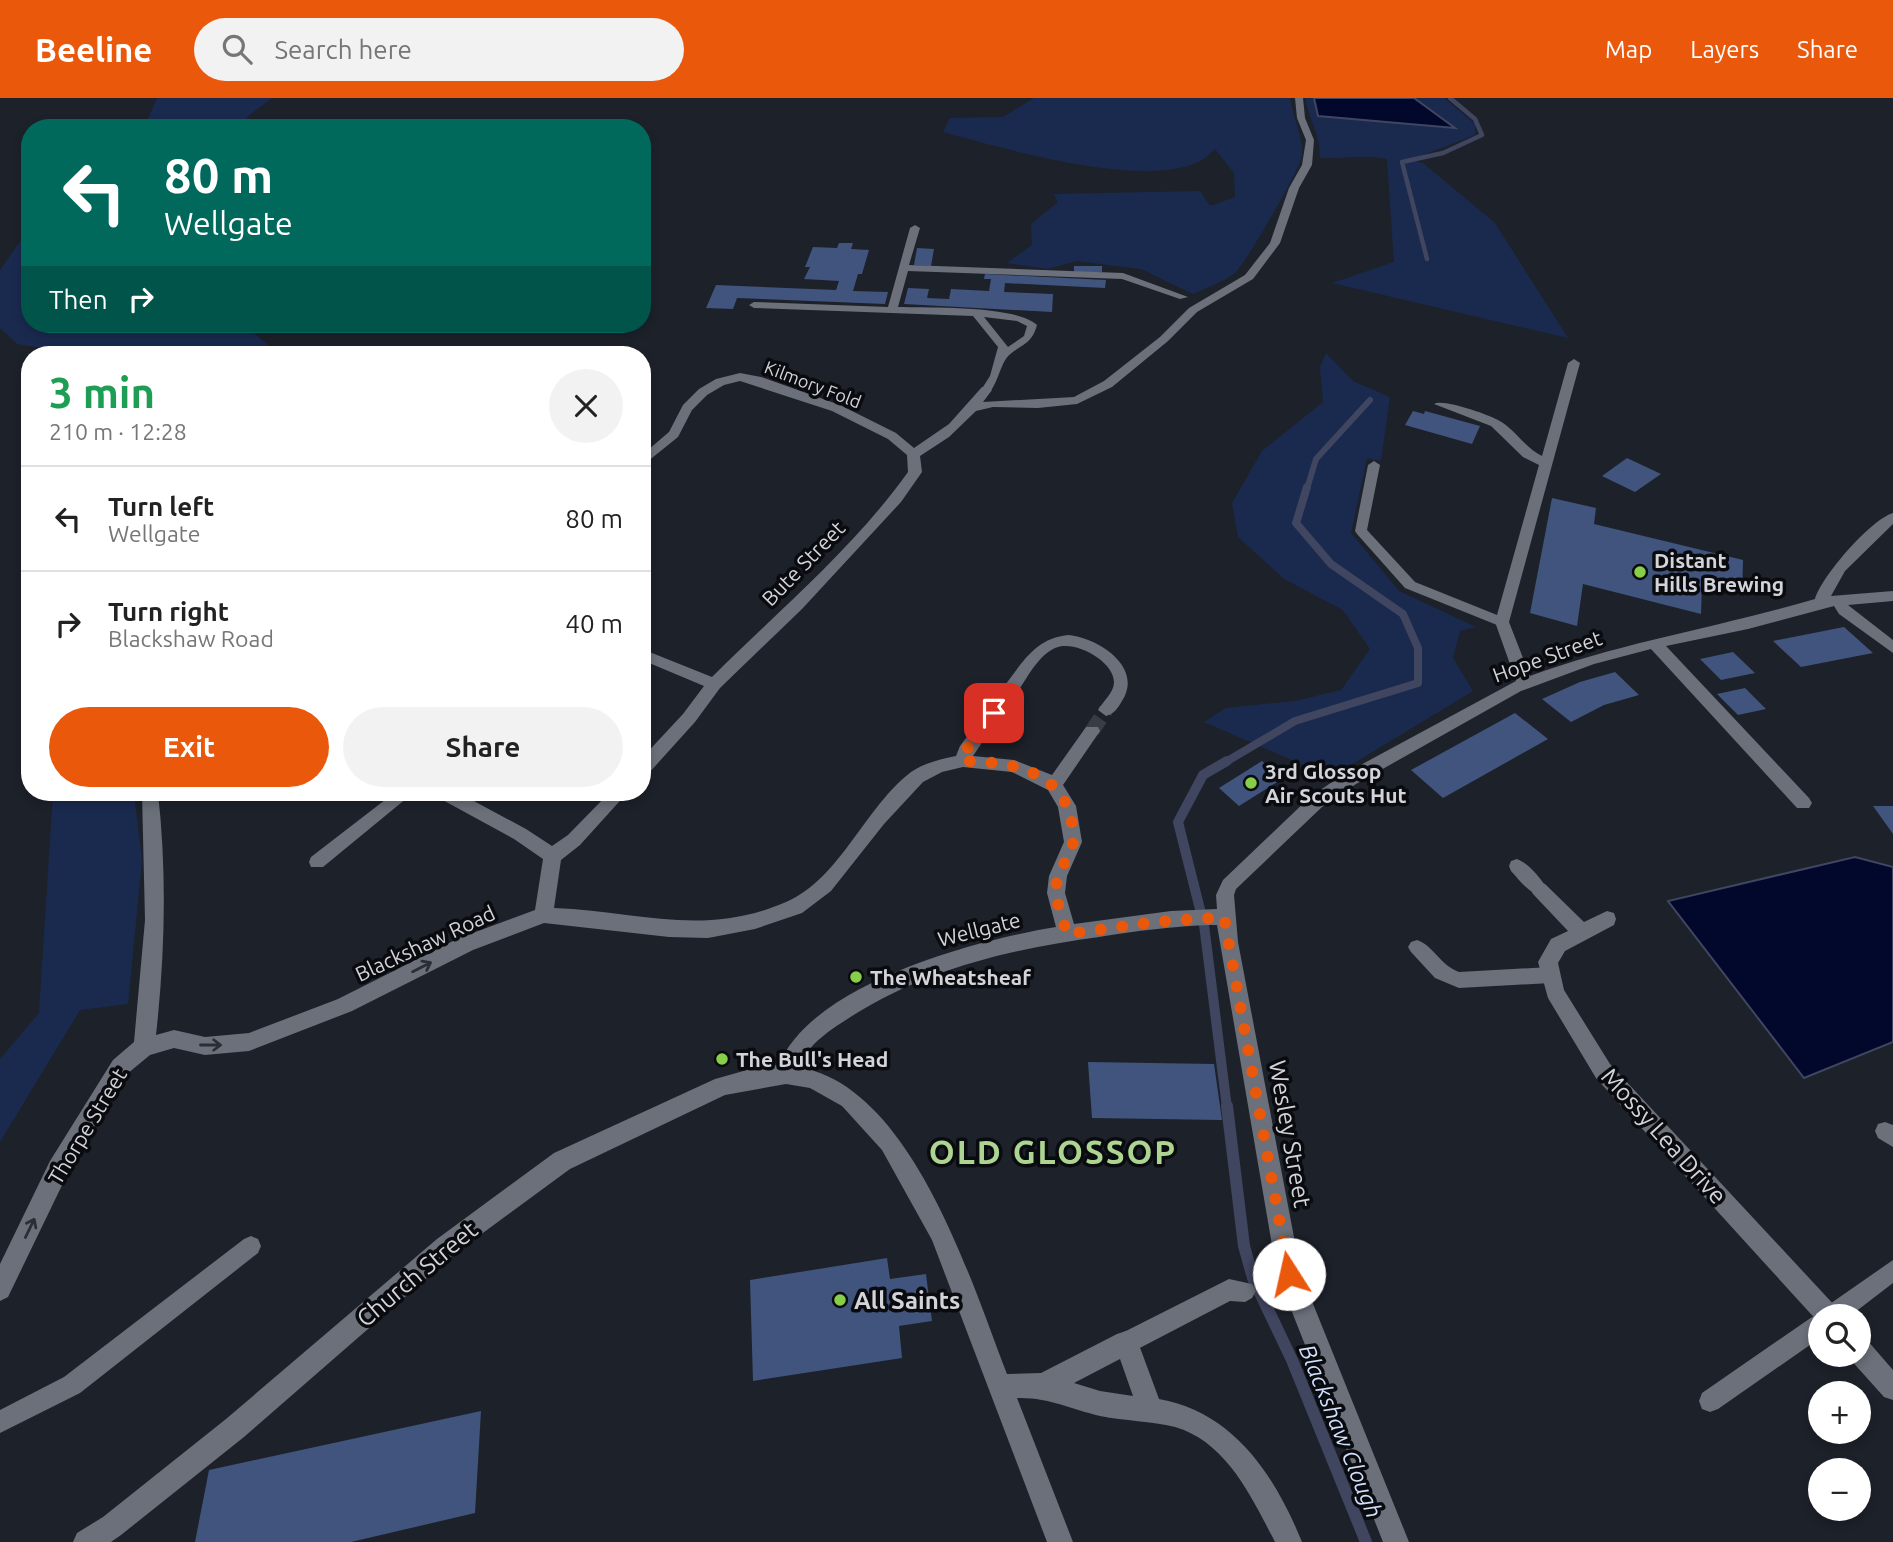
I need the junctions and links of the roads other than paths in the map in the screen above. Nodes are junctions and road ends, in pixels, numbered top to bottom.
1 (1299, 98) edge
2 (915, 228) dead end
3 (904, 268) junction
4 (1183, 297) dead end
5 (754, 304) dead end
6 (892, 310) junction
7 (976, 313) junction
8 (999, 359) junction
9 (1574, 363) dead end
10 (986, 390) joint
11 (1440, 404) dead end
12 (973, 408) junction
13 (651, 454) edge
14 (913, 454) junction
15 (1546, 463) junction
16 (1374, 465) dead end
17 (1893, 517) edge
18 (1893, 596) edge
19 (1830, 601) junction
20 (1502, 622) junction
21 (1654, 643) junction
22 (1893, 648) edge
23 (651, 658) edge
24 (1525, 683) junction
25 (714, 684) junction
26 (1008, 694) tunnel mouth
27 (1106, 710) tunnel mouth
28 (994, 713) tunnel mouth
29 (1092, 731) tunnel mouth
30 (651, 758) edge
31 (963, 761) junction
32 (1054, 785) junction
33 (151, 801) edge
34 (395, 801) edge
35 (459, 801) edge
36 (611, 801) edge
37 (1803, 803) dead end
38 (552, 856) junction
39 (317, 862) dead end
40 (1517, 866) dead end
41 (1229, 885) joint
42 (1539, 889) joint
43 (544, 915) junction
44 (1220, 917) junction
45 (1607, 919) dead end
46 (1581, 932) junction
47 (1067, 934) junction
48 (1417, 947) dead end
49 (1551, 975) junction
50 (144, 1047) junction
51 (786, 1074) junction
52 (251, 1246) dead end
53 (1893, 1270) edge
54 (0, 1289) edge
55 (1245, 1291) dead end
56 (1820, 1304) edge
57 (1847, 1304) edge
58 (1808, 1333) edge
59 (1126, 1343) junction
60 (1871, 1363) edge
61 (1001, 1386) junction
62 (1042, 1386) junction
63 (1893, 1388) edge
64 (1710, 1401) dead end
65 (1151, 1410) junction
66 (0, 1422) edge
67 (86, 1542) edge
68 (1060, 1542) edge
69 (1289, 1542) edge
70 (1396, 1542) edge

1 - 12 street
2 - 3 lane
3 - 4 lane
3 - 6 lane
5 - 6 lane
6 - 7 lane
7 - 8 lane
7 - 8 lane
8 - 10 lane
9 - 15 street
10 - 12 street
11 - 15 street
12 - 14 street
13 - 14 street, Kilmory Fold
14 - 25 street, Bute Street
15 - 20 street
16 - 20 lane
17 - 19 street
18 - 19 street, Hope Street
19 - 21 street, Hope Street
19 - 22 street
20 - 24 street
21 - 24 street, Hope Street
21 - 37 street
23 - 25 street
24 - 41 street, Hope Street
25 - 30 street, Bute Street
26 - 27 street
28 - 31 street
29 - 32 street
31 - 32 street, Blackshaw Road
31 - 43 street, Blackshaw Road
32 - 47 street
33 - 50 street
34 - 39 lane
35 - 38 street
36 - 38 street
38 - 43 street
40 - 42 lane
41 - 44 street, Wesley Street
42 - 46 street
50 -> 43 street, Blackshaw Road
44 - 47 street, Wellgate
44 - 70 street, Wesley Street
45 - 46 street
46 - 49 street
47 - 51 street, Wellgate
48 - 49 lane
49 - 56 street, Mossy Lea Drive
54 -> 50 street, Thorpe Street
51 - 61 street
51 - 67 street, Church Street
52 - 66 lane
53 - 57 lane
55 - 59 lane
58 - 64 lane
59 - 62 street
59 - 65 street
60 - 63 street
61 - 62 street
61 - 68 street
62 - 65 street
65 - 69 street

